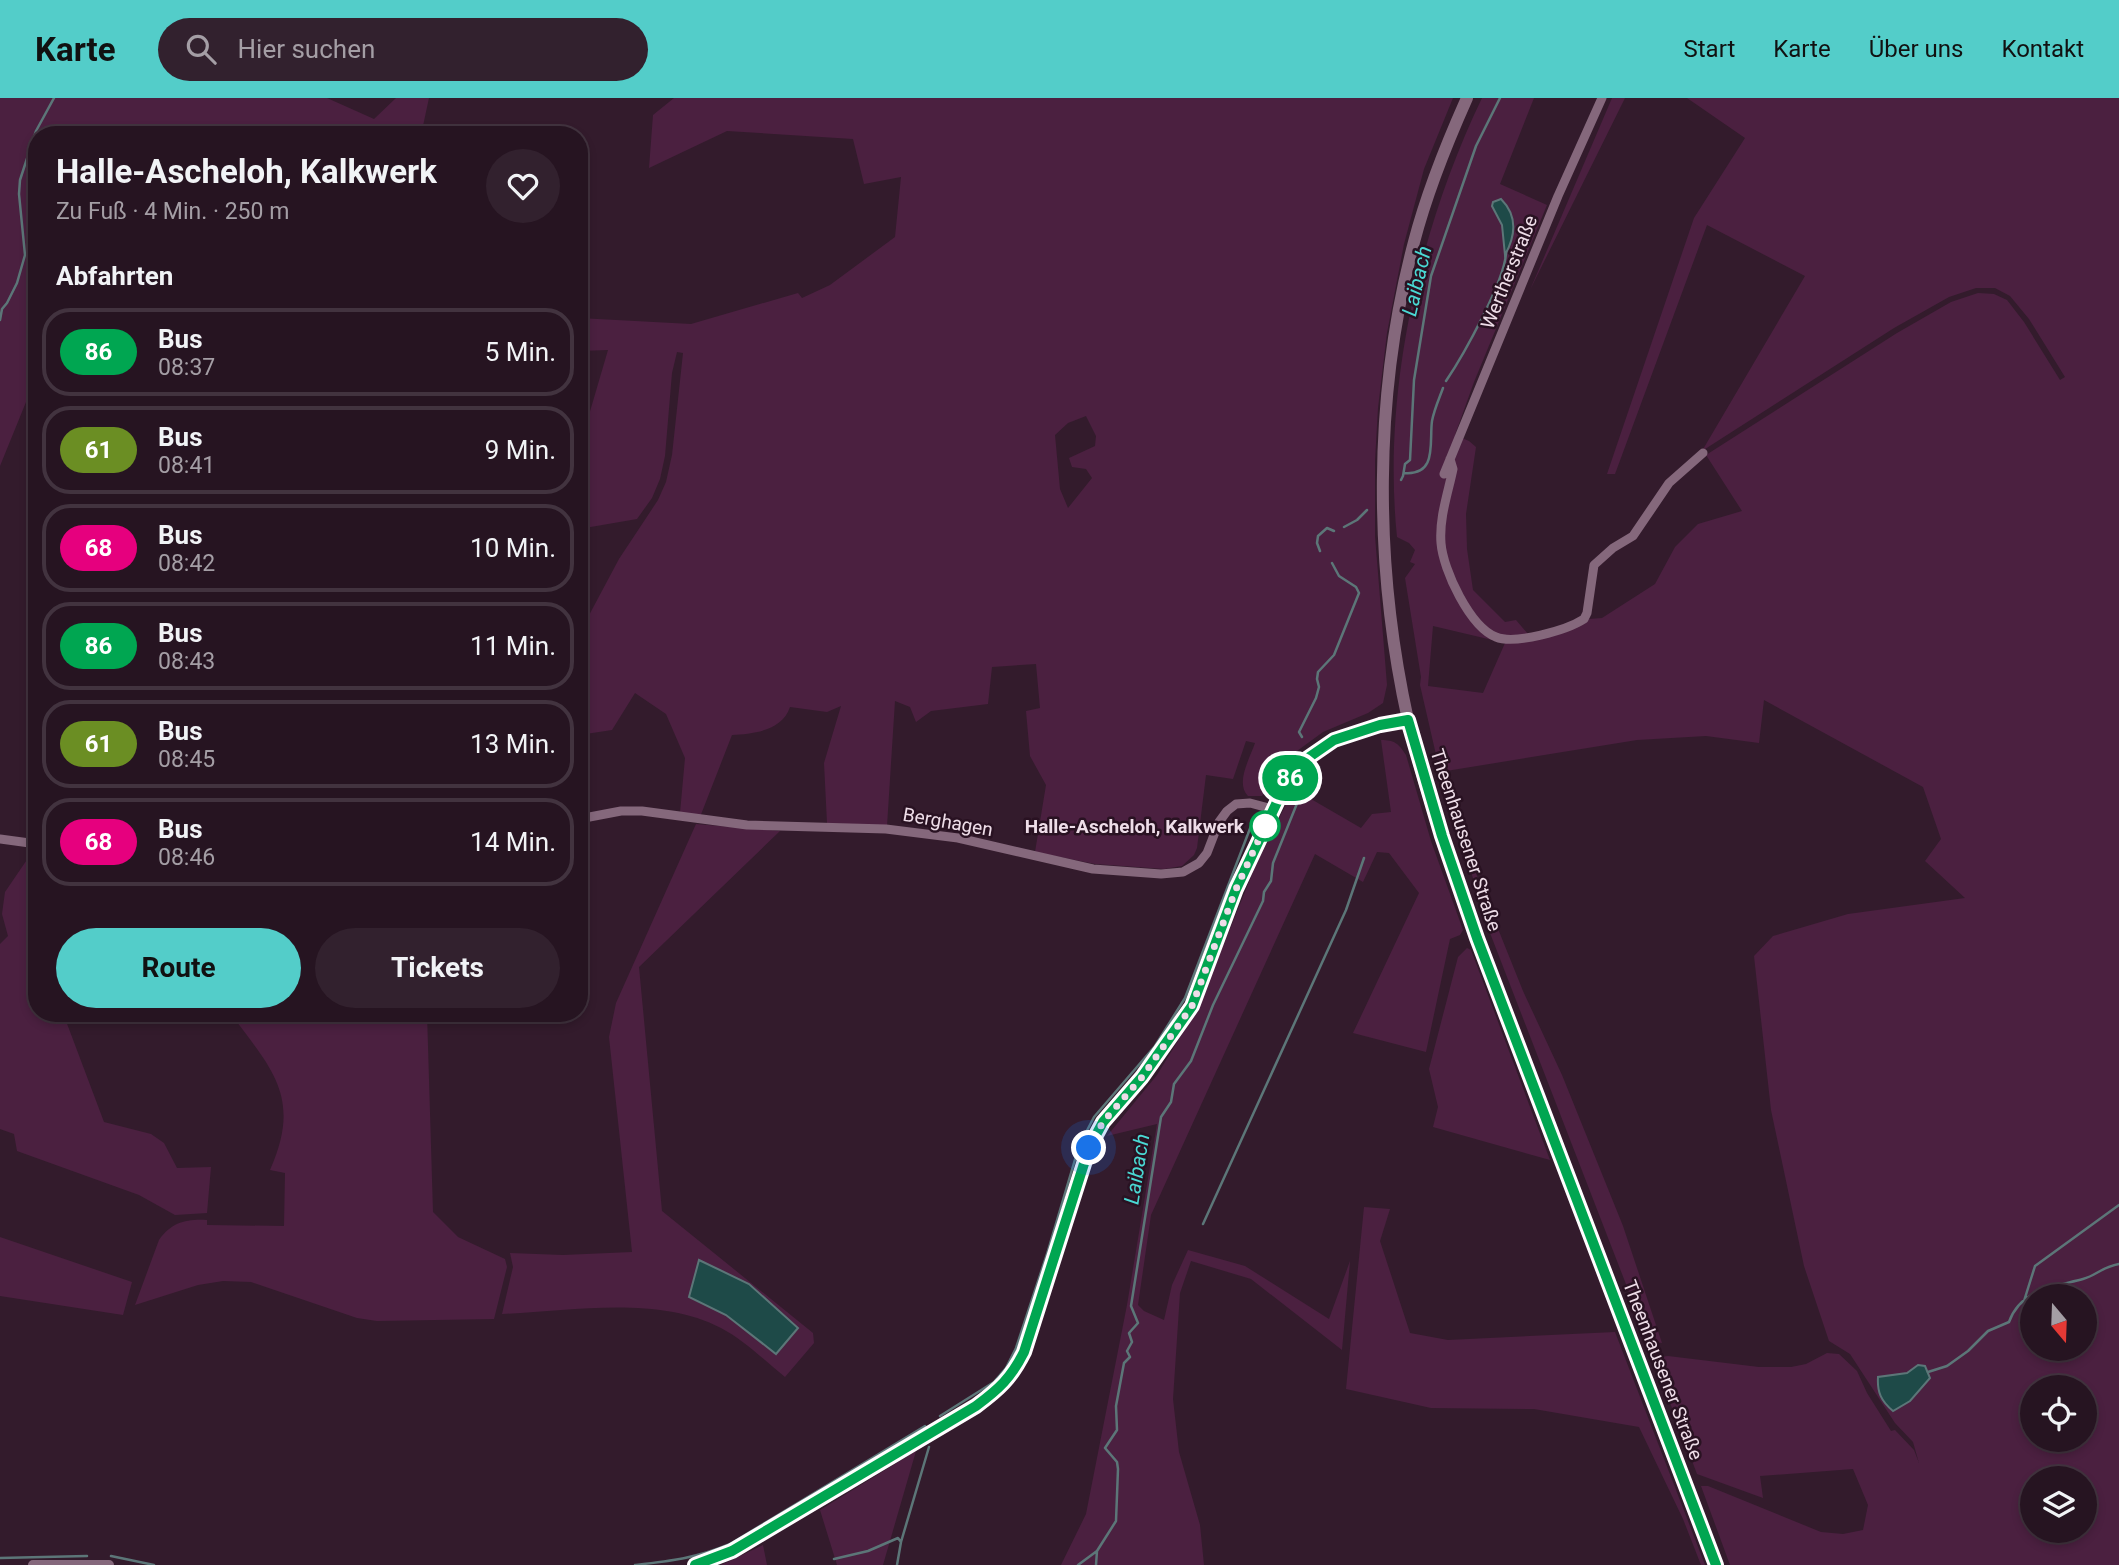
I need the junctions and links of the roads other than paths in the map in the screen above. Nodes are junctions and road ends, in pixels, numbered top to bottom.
1 (1467, 98) edge
2 (1602, 98) edge
3 (1703, 453) dead end
4 (1450, 459) junction
5 (1444, 474) dead end
6 (1408, 720) junction
7 (1272, 809) junction
8 (588, 817) edge
9 (0, 839) edge
10 (28, 843) edge
11 (33, 1565) edge
12 (109, 1565) edge
13 (695, 1565) edge
14 (1716, 1565) edge

1 - 6 main road, Theenhausener Straße
2 - 4 street, Wertherstraße
3 - 4 street, Wertherstraße
4 - 5 street, Wertherstraße
6 - 7 street
6 - 14 main road, Theenhausener Straße
7 - 8 street, Berghagen
7 - 13 street
9 - 10 street
11 - 12 street

